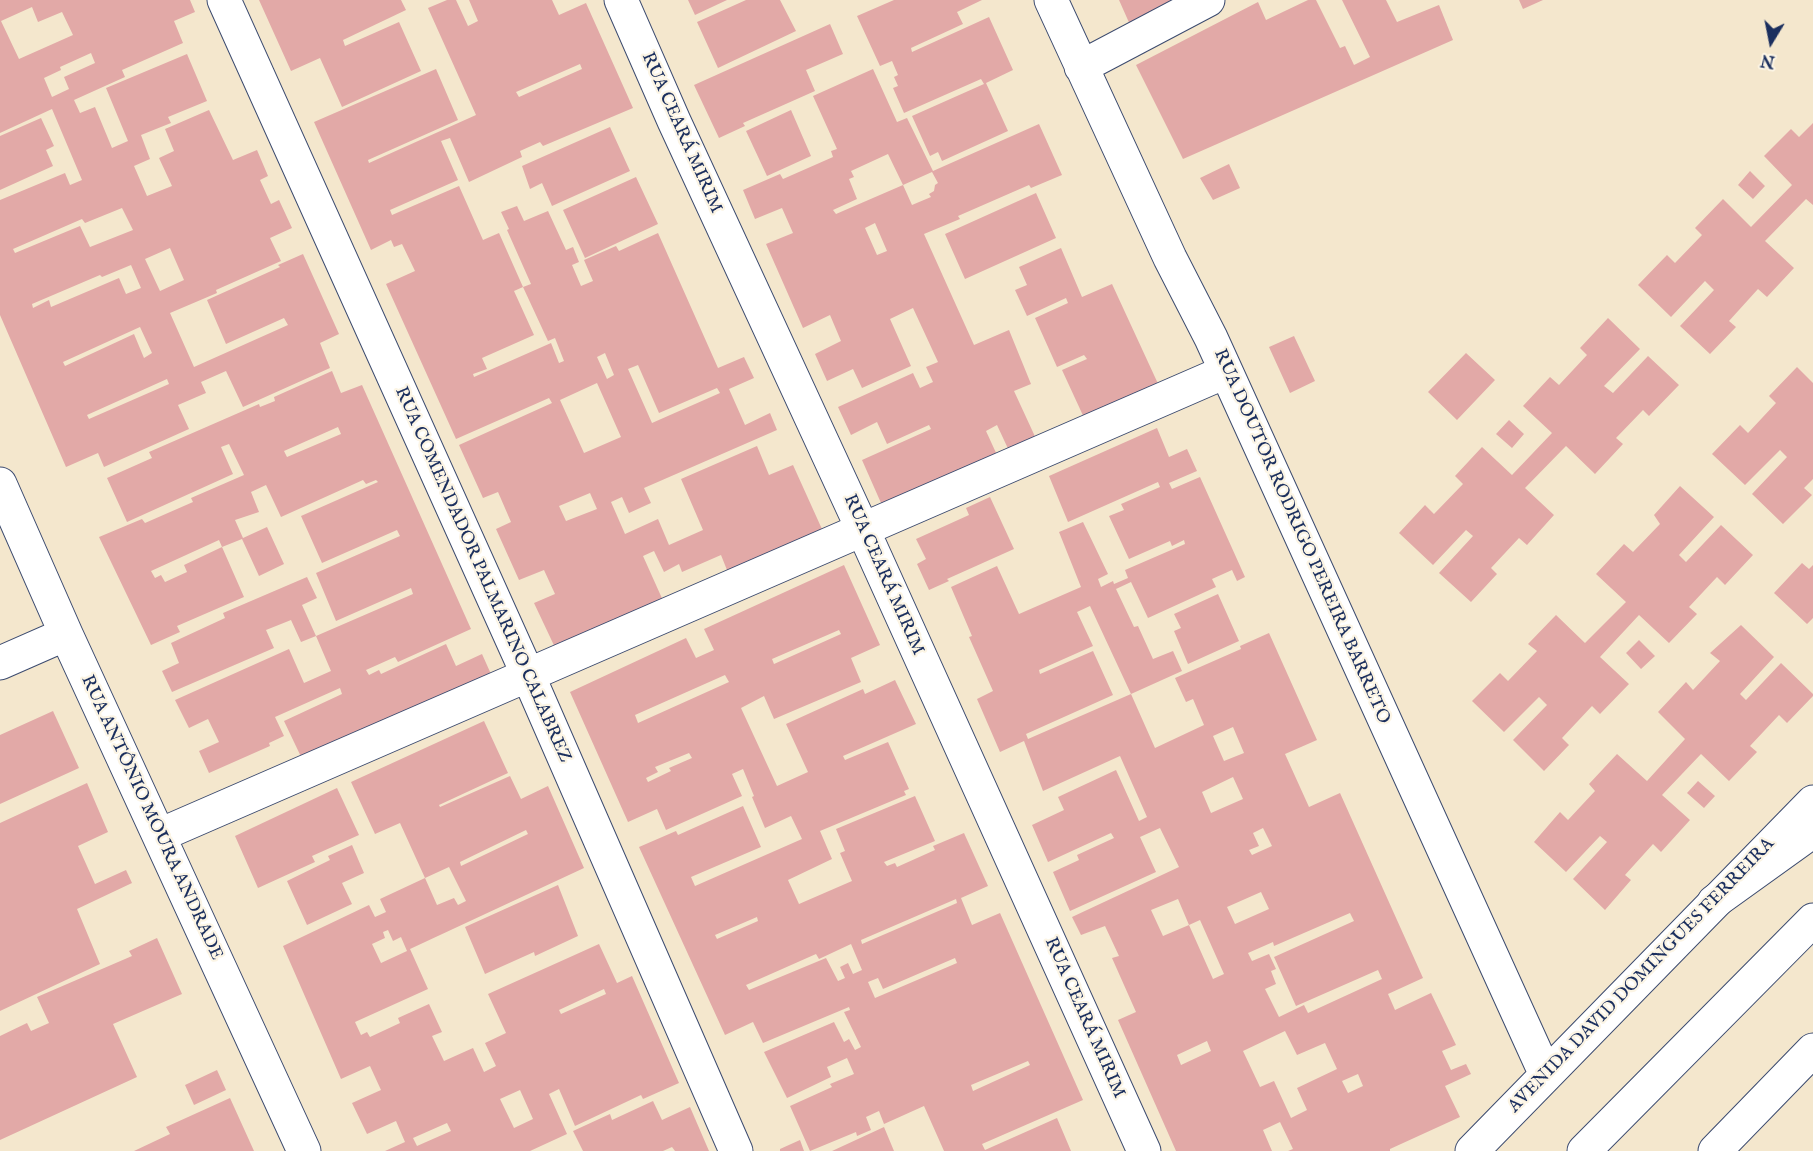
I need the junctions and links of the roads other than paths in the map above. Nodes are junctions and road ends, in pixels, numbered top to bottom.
1 (224, 0) edge
2 (621, 0) edge
3 (1051, 0) edge
4 (1208, 0) edge
5 (1081, 67) junction
6 (1225, 372) junction
7 (0, 484) edge
8 (863, 530) junction
9 (66, 634) junction
10 (0, 663) edge
11 (528, 675) junction
12 (1813, 802) edge
13 (1813, 831) edge
14 (160, 835) junction
15 (1714, 902) junction
16 (1813, 920) edge
17 (1813, 1050) edge
18 (1546, 1075) junction
19 (304, 1151) edge
20 (736, 1151) edge
21 (1144, 1151) edge
22 (1472, 1151) edge
23 (1584, 1151) edge
24 (1714, 1151) edge

1 - 11 street, RUA COMENDADOR PALMARINO CALABREZ
2 - 8 street, RUA CEARÁ MIRIM
3 - 5 street, RUA DOUTOR RODRIGO PEREIRA BARRETO
4 - 5 street
5 - 6 street, RUA DOUTOR RODRIGO PEREIRA BARRETO
6 - 8 street
6 - 18 street, RUA DOUTOR RODRIGO PEREIRA BARRETO
7 - 9 street, RUA ANTÔNIO MOURA ANDRADE
8 - 11 street
8 - 21 street, RUA CEARÁ MIRIM
9 - 10 street
9 - 14 street, RUA ANTÔNIO MOURA ANDRADE
11 - 14 street
11 - 20 street, RUA COMENDADOR PALMARINO CALABREZ
12 - 15 street, AVENIDA DAVID DOMINGUES FERREIRA
13 - 15 street
14 - 19 street, RUA ANTÔNIO MOURA ANDRADE
15 - 18 street, AVENIDA DAVID DOMINGUES FERREIRA
16 - 23 street
17 - 24 street
18 - 22 street, AVENIDA DAVID DOMINGUES FERREIRA

